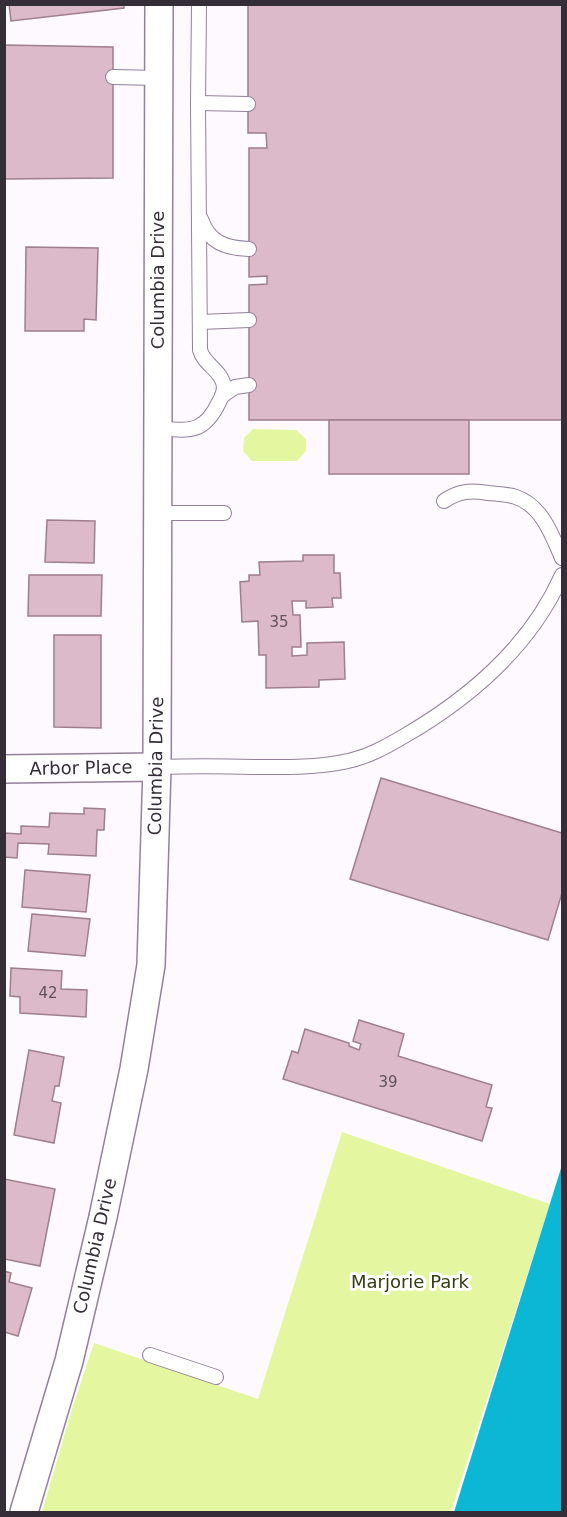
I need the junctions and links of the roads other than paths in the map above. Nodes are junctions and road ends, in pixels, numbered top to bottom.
1 (159, 4) edge
2 (199, 4) edge
3 (113, 77) dead end
4 (159, 78) junction
5 (198, 103) junction
6 (248, 104) dead end
7 (199, 211) junction
8 (249, 249) dead end
9 (249, 320) dead end
10 (200, 322) junction
11 (249, 385) dead end
12 (222, 396) junction
13 (158, 428) junction
14 (444, 501) dead end
15 (158, 513) junction
16 (224, 513) dead end
17 (562, 558) edge
18 (562, 575) edge
19 (157, 766) junction
20 (4, 769) edge
21 (150, 1355) dead end
22 (216, 1377) dead end
23 (24, 1512) edge

1 - 4 street, Columbia Drive
2 - 5 lane
3 - 4 lane
4 - 13 street, Columbia Drive
5 - 6 lane
5 - 7 lane
7 - 8 lane
7 - 10 lane
9 - 10 lane
10 - 12 lane
11 - 12 lane
12 - 13 lane
13 - 15 street, Columbia Drive
14 - 17 lane
15 - 16 lane
15 - 19 street, Columbia Drive
18 - 19 lane
19 - 20 street, Arbor Place
19 - 23 street, Columbia Drive
21 - 22 lane

